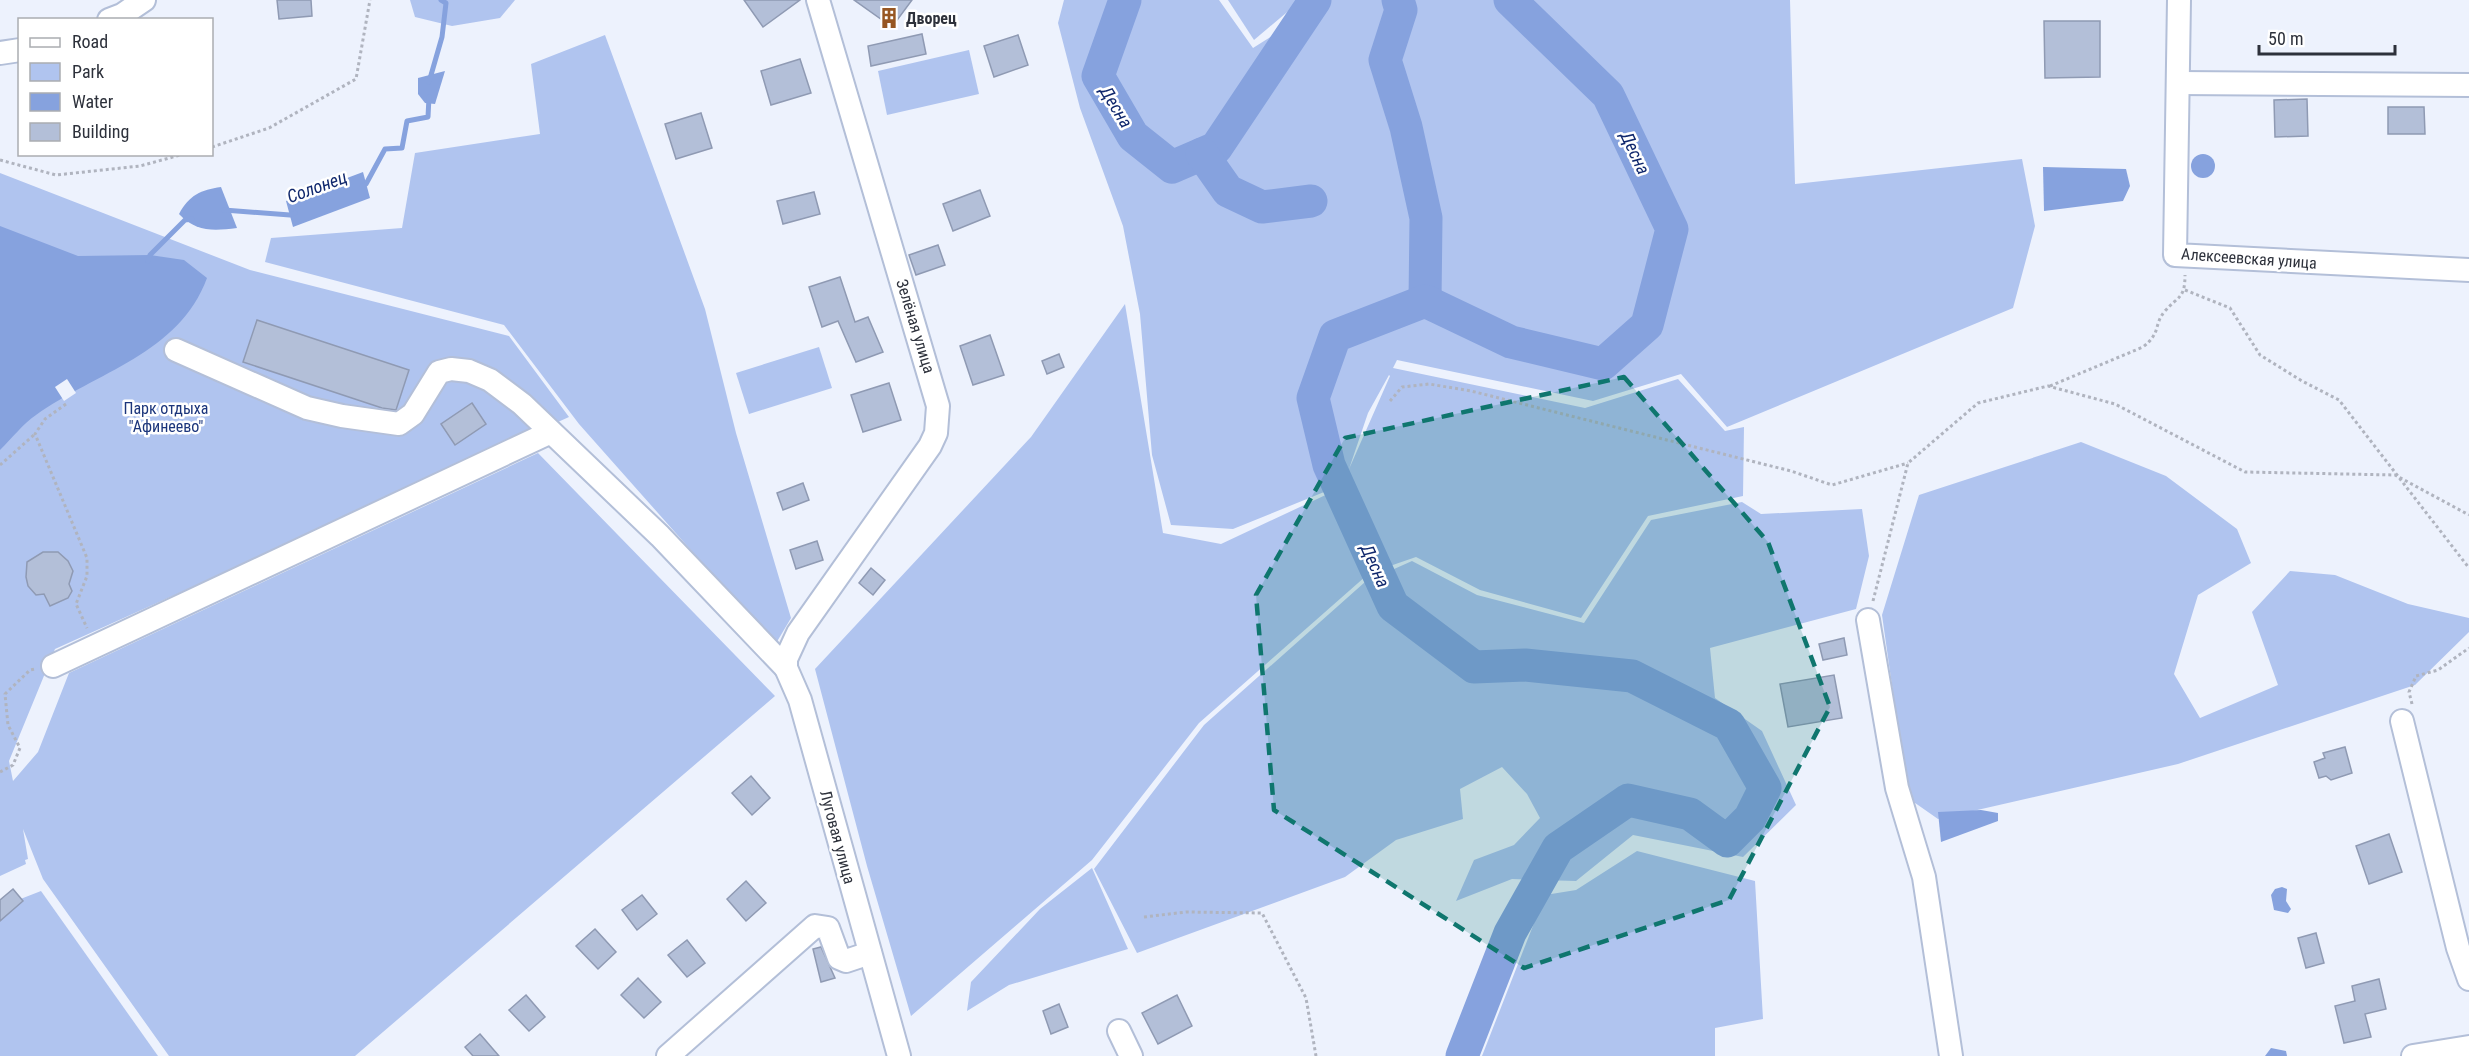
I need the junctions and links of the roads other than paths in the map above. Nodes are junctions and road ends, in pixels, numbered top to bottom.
1 (144, 0) edge
2 (818, 0) edge
3 (2179, 0) edge
4 (114, 18) edge
5 (18, 50) edge
6 (0, 53) edge
7 (2178, 83) junction
8 (2469, 85) edge
9 (2469, 270) edge
10 (176, 350) dead end
11 (551, 432) junction
12 (1868, 620) road end
13 (53, 666) road end
14 (786, 668) junction
15 (2408, 716) road end
16 (870, 953) junction
17 (2469, 979) edge
18 (1119, 1031) dead end
19 (2469, 1047) edge
20 (668, 1056) edge
21 (899, 1056) edge
22 (1131, 1056) edge
23 (1951, 1056) edge
24 (2413, 1056) edge

1 - 4 street
2 - 14 street, Зелёная улица
3 - 7 street, Алексеевская улица
5 - 6 street
7 - 8 street
7 - 9 street, Алексеевская улица
10 - 11 street
11 - 13 street
11 - 14 street
12 - 23 street
14 - 16 street, Луговая улица
15 - 17 street
16 - 20 street
16 - 21 street, Луговая улица
18 - 22 street
19 - 24 street

